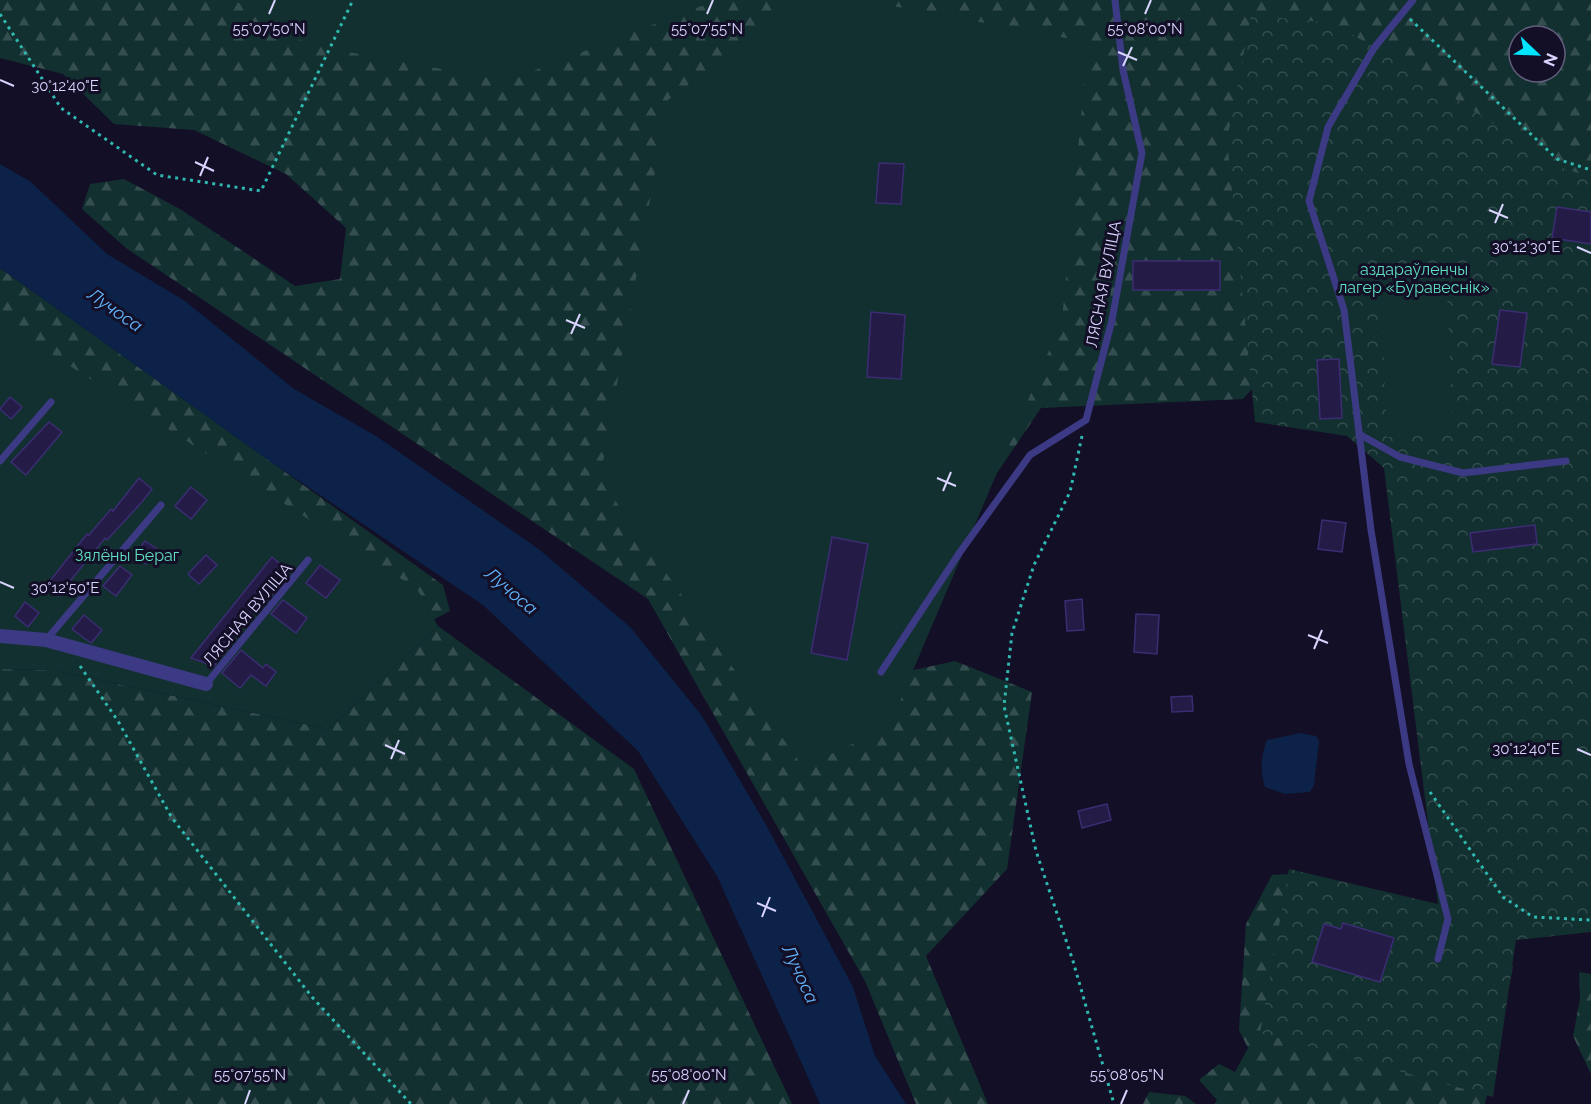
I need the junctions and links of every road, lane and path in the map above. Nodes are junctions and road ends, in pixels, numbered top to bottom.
1 (353, 0) edge
2 (1115, 0) edge
3 (1413, 0) edge
4 (1403, 13) junction
5 (0, 14) edge
6 (1591, 170) edge
7 (51, 402) dead end
8 (1086, 420) junction
9 (1359, 434) junction
10 (0, 461) edge
11 (1566, 461) dead end
12 (161, 505) dead end
13 (308, 560) dead end
14 (0, 636) edge
15 (46, 640) junction
16 (66, 645) junction
17 (881, 672) dead end
18 (206, 684) joint
19 (1429, 791) dead end
20 (1591, 920) edge
21 (1438, 958) dead end
22 (411, 1104) edge
23 (1114, 1104) edge

1 - 5 path
2 - 8 lane, ЛЯСНАЯ ВУЛІЦА
3 - 4 lane
4 - 6 path
4 - 9 lane
7 - 10 lane
8 - 17 lane
8 - 23 path
9 - 11 lane
9 - 21 lane
12 - 15 lane
13 - 18 lane, ЛЯСНАЯ ВУЛІЦА
14 - 15 street
15 - 16 street
16 - 18 street
16 - 22 path
19 - 20 path

